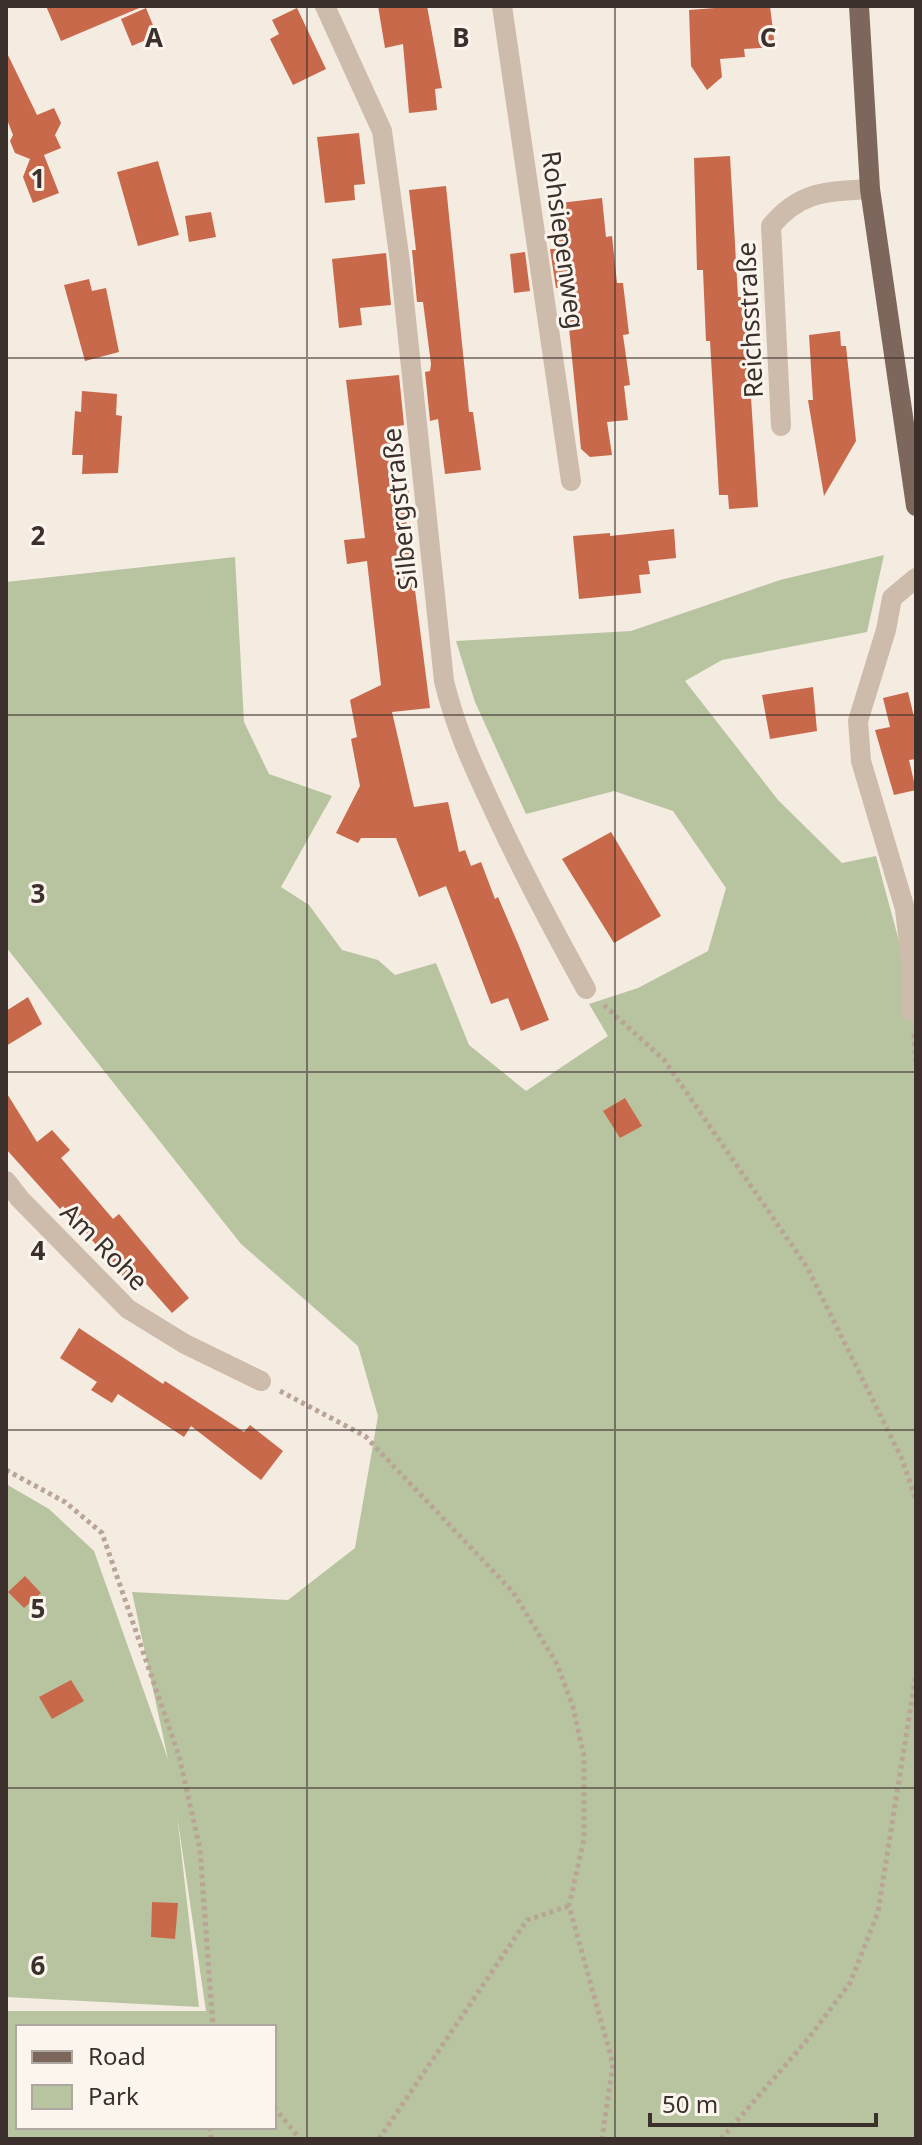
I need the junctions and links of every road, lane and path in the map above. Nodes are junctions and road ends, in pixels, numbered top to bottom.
1 (325, 6) edge
2 (502, 6) edge
3 (859, 6) edge
4 (870, 189) junction
5 (781, 426) dead end
6 (571, 481) dead end
7 (916, 506) edge
8 (916, 578) edge
9 (586, 989) joint
10 (912, 1012) dead end
11 (6, 1181) edge
12 (261, 1381) joint
13 (6, 1470) edge
14 (916, 1500) edge
15 (916, 1674) edge
16 (569, 1906) junction
17 (213, 2025) edge
18 (276, 2109) edge
19 (300, 2139) edge
20 (379, 2139) edge
21 (602, 2139) edge
22 (721, 2139) edge

1 - 9 street, Silbergstraße
2 - 6 street, Rohsiepenweg
3 - 4 main road
4 - 5 street, Reichsstraße
4 - 7 main road
8 - 10 street
9 - 14 path
11 - 12 street, Am Rohe
12 - 16 path
13 - 17 path
15 - 22 path
16 - 20 path
16 - 21 path
18 - 19 path

